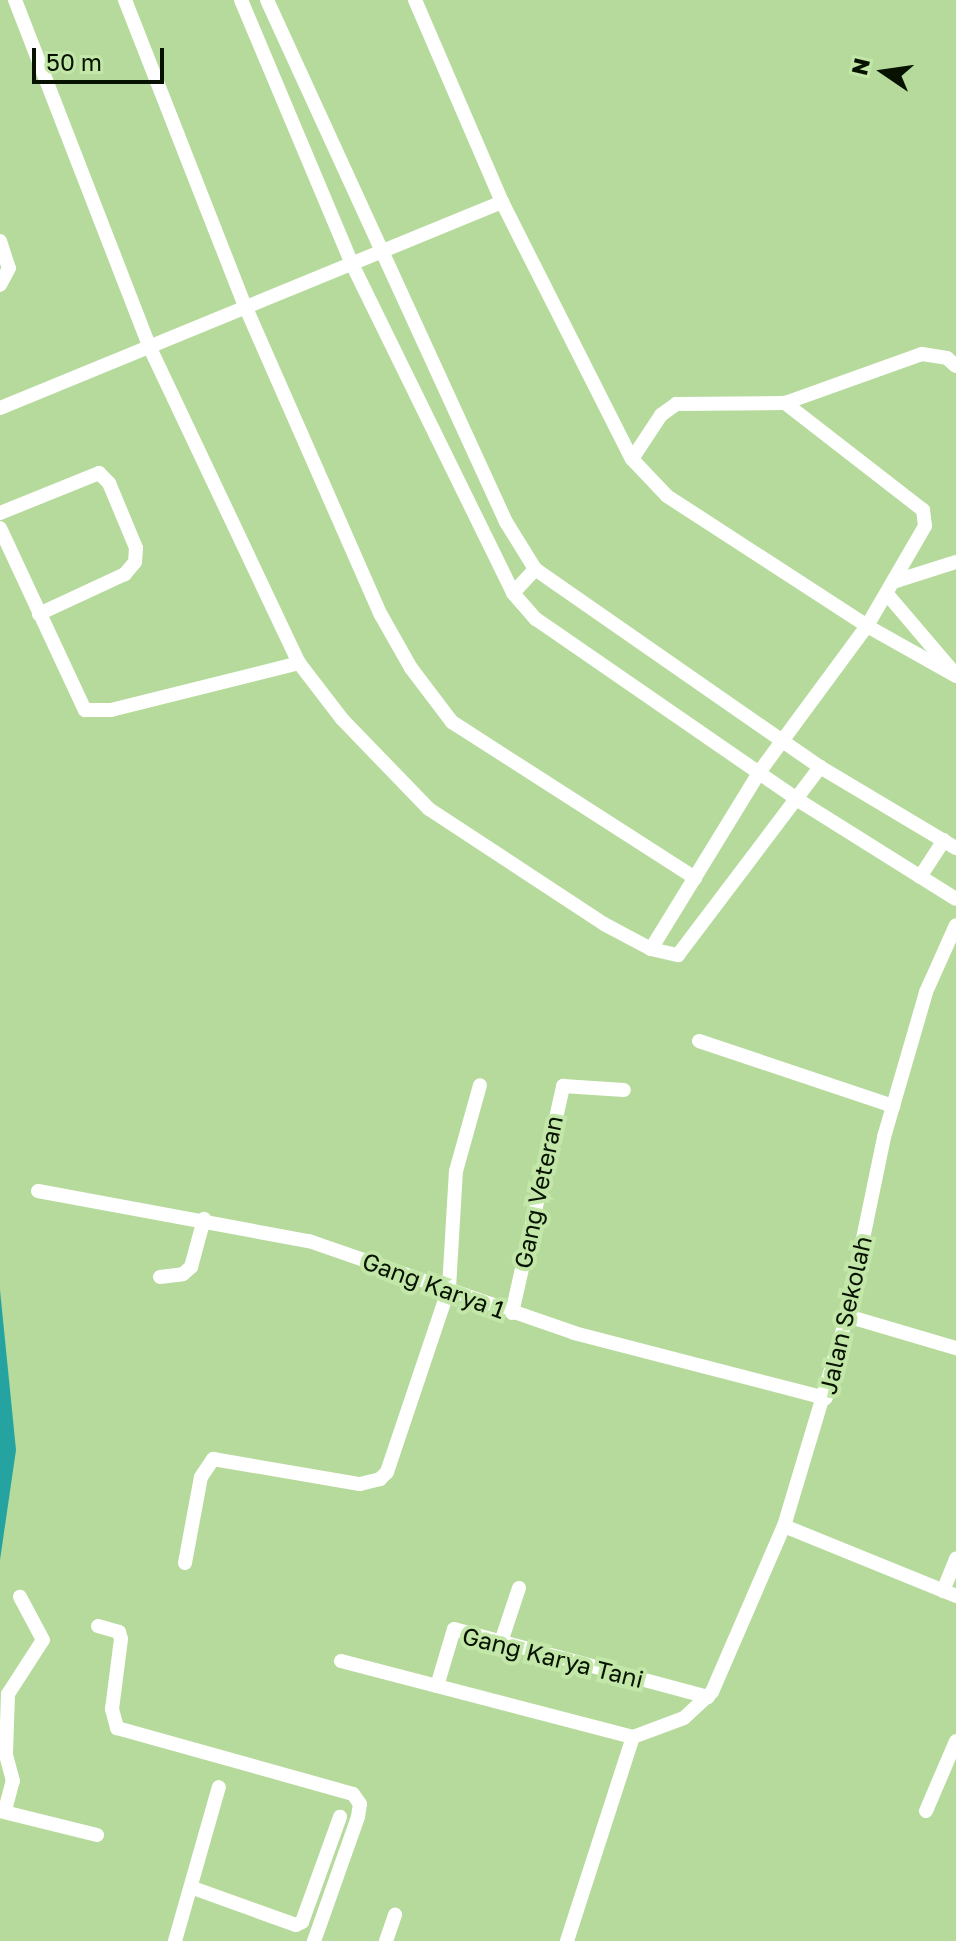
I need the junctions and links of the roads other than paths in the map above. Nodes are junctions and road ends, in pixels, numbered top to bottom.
1 (15, 0) edge
2 (125, 0) edge
3 (241, 0) edge
4 (267, 0) edge
5 (415, 0) edge
6 (502, 202) junction
7 (0, 241) edge
8 (380, 252) junction
9 (352, 264) junction
10 (0, 285) edge
11 (246, 308) junction
12 (150, 348) junction
13 (956, 366) edge
14 (785, 403) junction
15 (0, 408) edge
16 (632, 459) junction
17 (0, 513) edge
18 (0, 528) edge
19 (956, 562) edge
20 (535, 569) junction
21 (891, 587) junction
22 (513, 593) junction
23 (39, 614) junction
24 (867, 626) junction
25 (299, 663) junction
26 (956, 675) edge
27 (783, 739) junction
28 (820, 767) junction
29 (760, 771) junction
30 (798, 800) junction
31 (950, 844) edge
32 (920, 877) junction
33 (695, 878) junction
34 (956, 899) edge
35 (956, 925) edge
36 (651, 949) junction
37 (699, 1041) dead end
38 (480, 1085) dead end
39 (624, 1090) dead end
40 (893, 1106) junction
41 (38, 1191) dead end
42 (204, 1219) junction
43 (160, 1277) dead end
44 (449, 1288) junction
45 (512, 1313) junction
46 (847, 1316) junction
47 (956, 1348) edge
48 (826, 1398) junction
49 (784, 1526) junction
50 (956, 1558) edge
51 (185, 1563) dead end
52 (519, 1588) dead end
53 (950, 1594) edge
54 (20, 1597) dead end
55 (98, 1626) dead end
56 (501, 1642) junction
57 (341, 1661) dead end
58 (437, 1686) junction
59 (708, 1697) junction
60 (633, 1737) junction
61 (956, 1741) edge
62 (219, 1787) dead end
63 (2, 1810) edge
64 (926, 1811) dead end
65 (340, 1817) dead end
66 (97, 1835) dead end
67 (193, 1888) junction
68 (395, 1915) dead end
69 (175, 1941) edge
70 (314, 1941) edge
71 (386, 1941) edge
72 (567, 1941) edge

1 - 12 street
2 - 11 street
3 - 9 street
4 - 8 street
5 - 6 street
6 - 8 street
6 - 16 street
7 - 10 street
8 - 9 street
8 - 20 street
9 - 11 street
9 - 22 street
11 - 12 street
11 - 33 street
12 - 15 street
12 - 25 street
13 - 14 street
14 - 16 street
14 - 21 street
16 - 24 street
17 - 23 street
18 - 23 street
19 - 21 street
20 - 22 street
20 - 27 street
21 - 24 street
21 - 26 street
22 - 29 street
23 - 25 street
24 - 26 street
24 - 27 street
25 - 36 street
27 - 28 street
27 - 29 street
28 - 30 street
28 - 31 street
29 - 30 street
29 - 33 street
30 - 32 street
30 - 36 street
31 - 32 street
32 - 34 street
33 - 36 street
35 - 40 street, Jalan Sekolah
37 - 40 street
38 - 44 street
39 - 45 street, Gang Veteran
40 - 46 street, Jalan Sekolah
41 - 42 street, Gang Karya 1
42 - 43 street
42 - 44 street, Gang Karya 1
44 - 45 street, Gang Karya 1
44 - 51 street
45 - 48 street, Gang Karya 1
46 - 47 street
46 - 48 street, Jalan Sekolah
48 - 49 street, Jalan Sekolah
49 - 53 street
49 - 59 street, Jalan Sekolah
50 - 53 street
52 - 56 street
54 - 63 street
55 - 70 street
56 - 58 street, Gang Karya Tani
56 - 59 street, Gang Karya Tani
57 - 58 street
58 - 60 street
59 - 60 street
60 - 72 street
61 - 64 street
62 - 67 street
63 - 66 street
65 - 67 street
67 - 69 street
68 - 71 street

